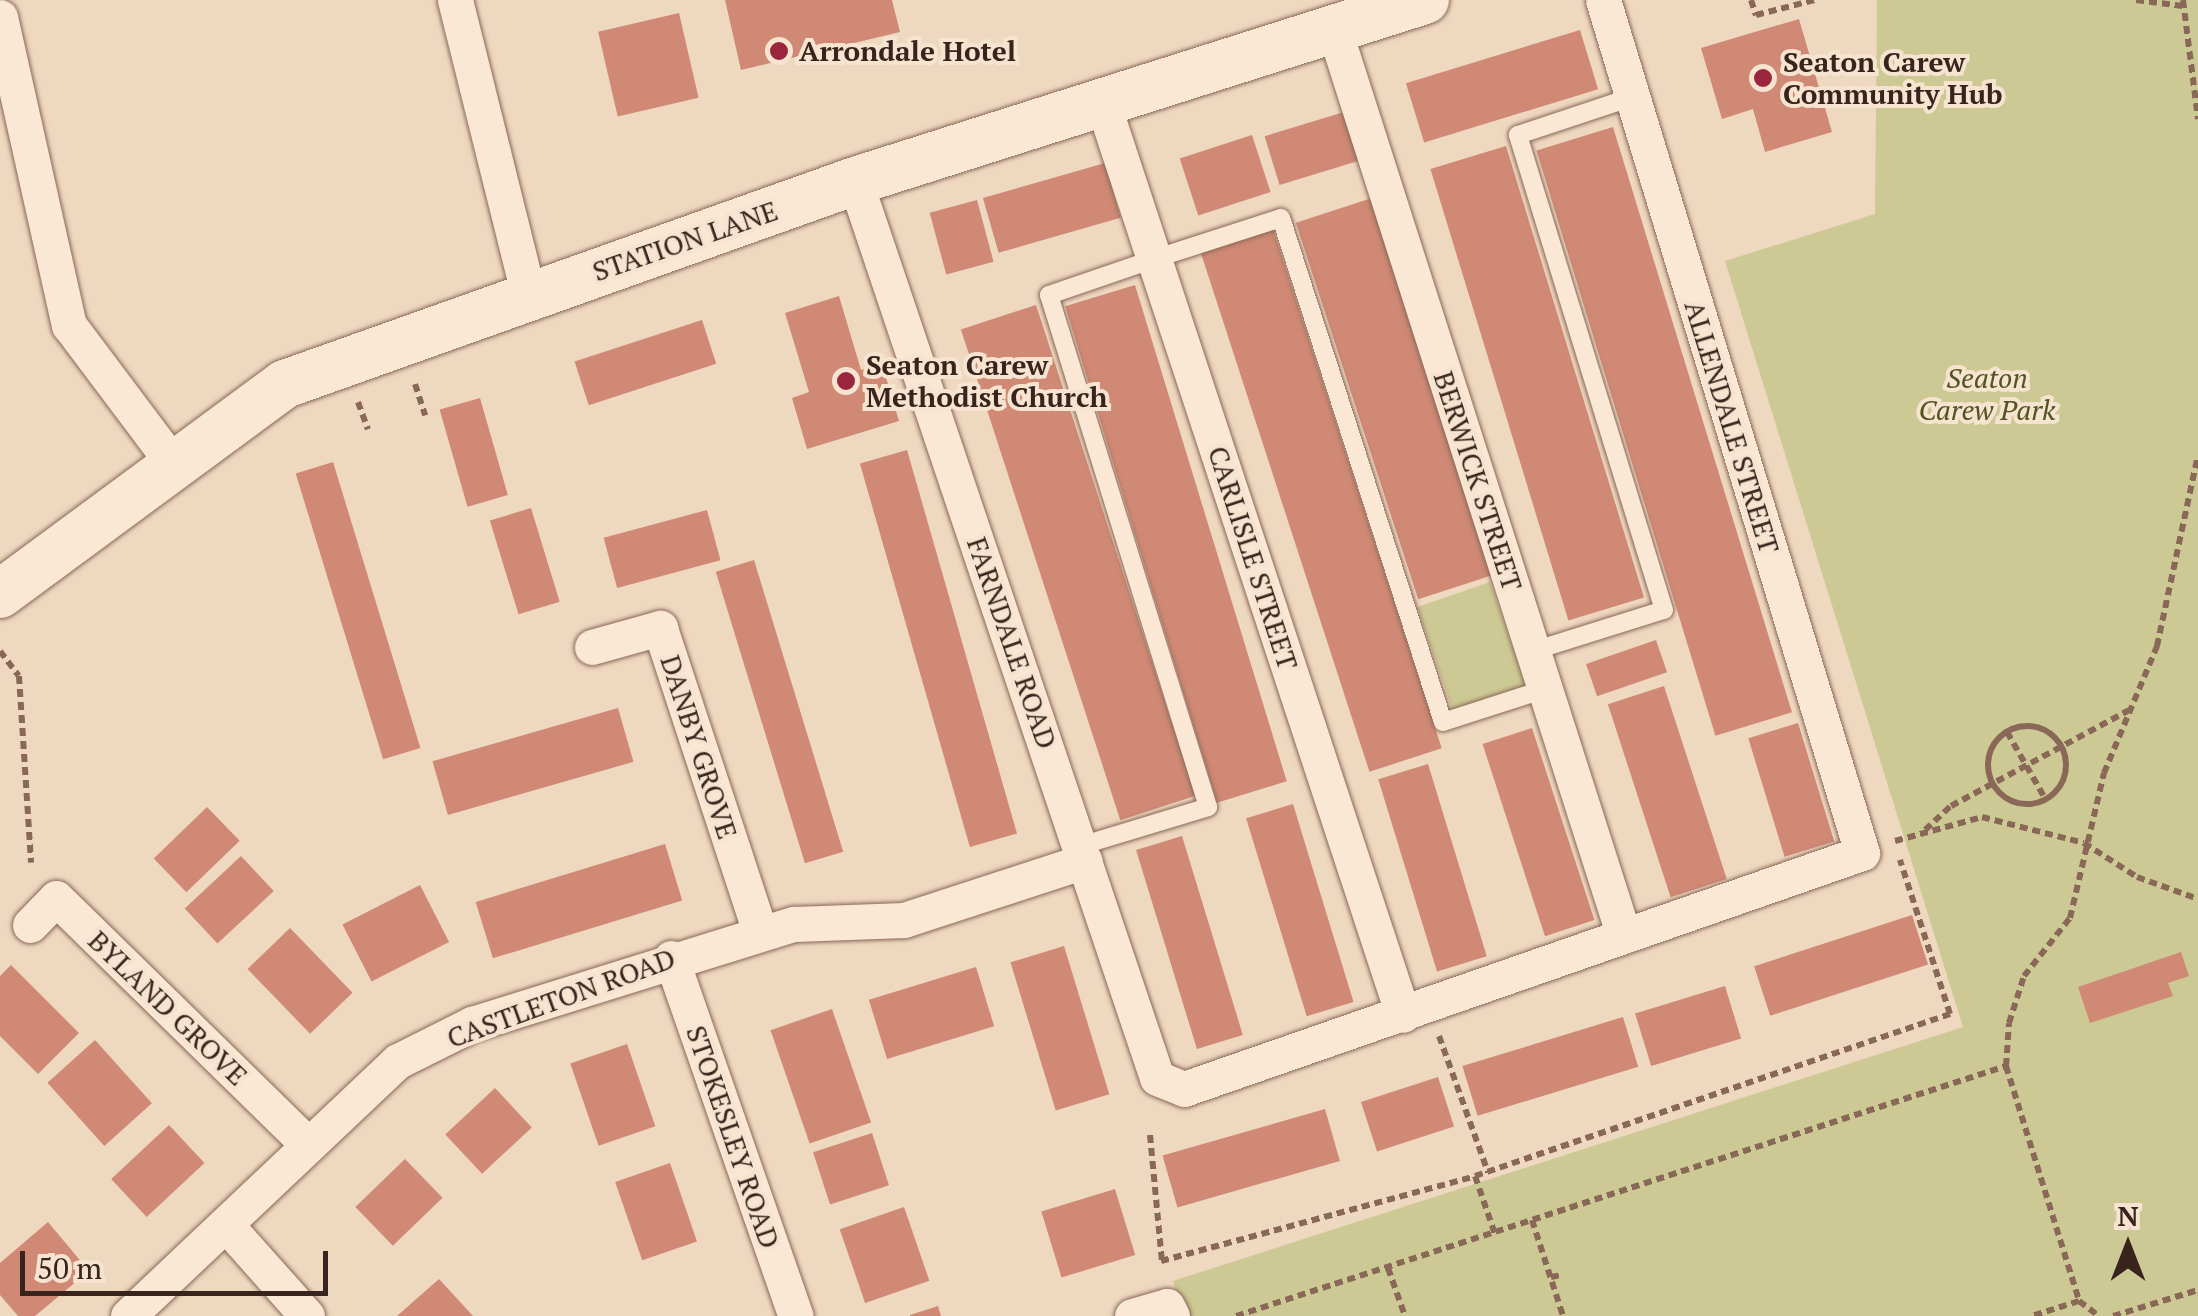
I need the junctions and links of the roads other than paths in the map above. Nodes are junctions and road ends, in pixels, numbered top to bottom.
1 (455, 0) edge
2 (1425, 0) edge
3 (1603, 0) edge
4 (0, 17) edge
5 (1333, 26) junction
6 (1632, 97) junction
7 (1102, 101) junction
8 (855, 180) junction
9 (1154, 259) junction
10 (529, 296) junction
11 (172, 462) junction
12 (0, 594) edge
13 (592, 647) dead end
14 (1533, 652) junction
15 (1545, 689) junction
16 (1083, 853) junction
17 (30, 925) dead end
18 (760, 933) junction
19 (1624, 936) junction
20 (671, 958) junction
21 (1404, 1016) junction
22 (307, 1144) junction
23 (228, 1226) junction
24 (128, 1316) edge
25 (307, 1316) edge
26 (796, 1316) edge
27 (1132, 1316) edge
28 (1172, 1316) edge

1 - 10 street
2 - 5 main road, STATION LANE
3 - 6 street, ALLENDALE STREET
4 - 11 street
5 - 7 main road, STATION LANE
5 - 14 street, BERWICK STREET
6 - 14 lane
6 - 19 street, ALLENDALE STREET
7 - 8 main road, STATION LANE
7 - 9 street, CARLISLE STREET
8 - 10 main road, STATION LANE
8 - 16 street, FARNDALE ROAD
9 - 15 lane
9 - 16 lane
9 - 21 street, CARLISLE STREET
10 - 11 main road, STATION LANE
11 - 12 main road, STATION LANE
13 - 18 street, DANBY GROVE
14 - 15 street, BERWICK STREET
15 - 19 street, BERWICK STREET
16 - 18 street, CASTLETON ROAD
16 - 21 street, FARNDALE ROAD
17 - 22 street, BYLAND GROVE
18 - 20 street, CASTLETON ROAD
19 - 21 street
20 - 22 street, CASTLETON ROAD
20 - 26 street, STOKESLEY ROAD
22 - 23 street, CASTLETON ROAD
23 - 24 street, CASTLETON ROAD
23 - 25 street
27 - 28 street

